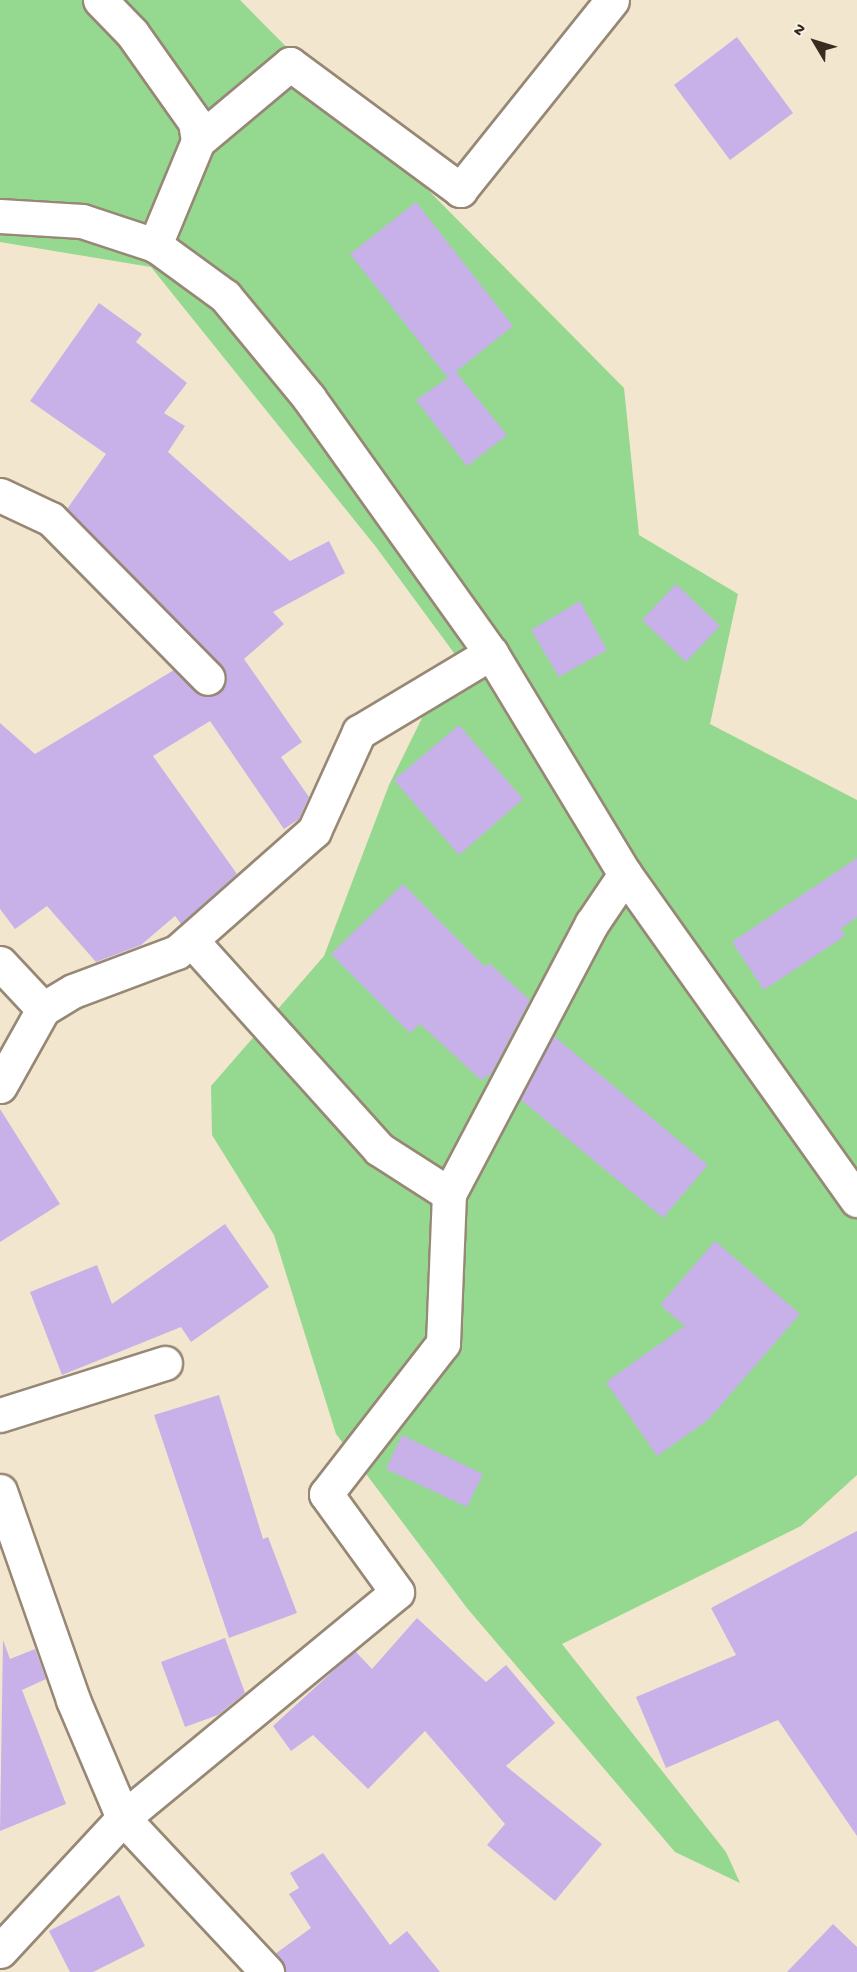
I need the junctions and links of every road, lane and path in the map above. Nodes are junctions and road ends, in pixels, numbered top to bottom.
1 (100, 0) edge
2 (612, 0) edge
3 (198, 141) junction
4 (0, 216) edge
5 (155, 245) junction
6 (0, 495) edge
7 (491, 653) junction
8 (208, 678) dead end
9 (625, 874) junction
10 (191, 940) junction
11 (0, 963) edge
12 (43, 1009) junction
13 (0, 1086) edge
14 (450, 1194) junction
15 (857, 1200) edge
16 (165, 1363) dead end
17 (0, 1415) edge
18 (0, 1491) edge
19 (123, 1818) junction
20 (0, 1951) edge
21 (267, 1972) edge

1 - 3 street
2 - 3 street
3 - 5 street
4 - 5 street
5 - 7 street
6 - 8 street
7 - 9 street
7 - 10 street
9 - 14 street
9 - 15 street
10 - 12 street
10 - 14 street
11 - 12 street
12 - 13 street
14 - 19 street
16 - 17 street
18 - 19 street
19 - 20 street
19 - 21 street

